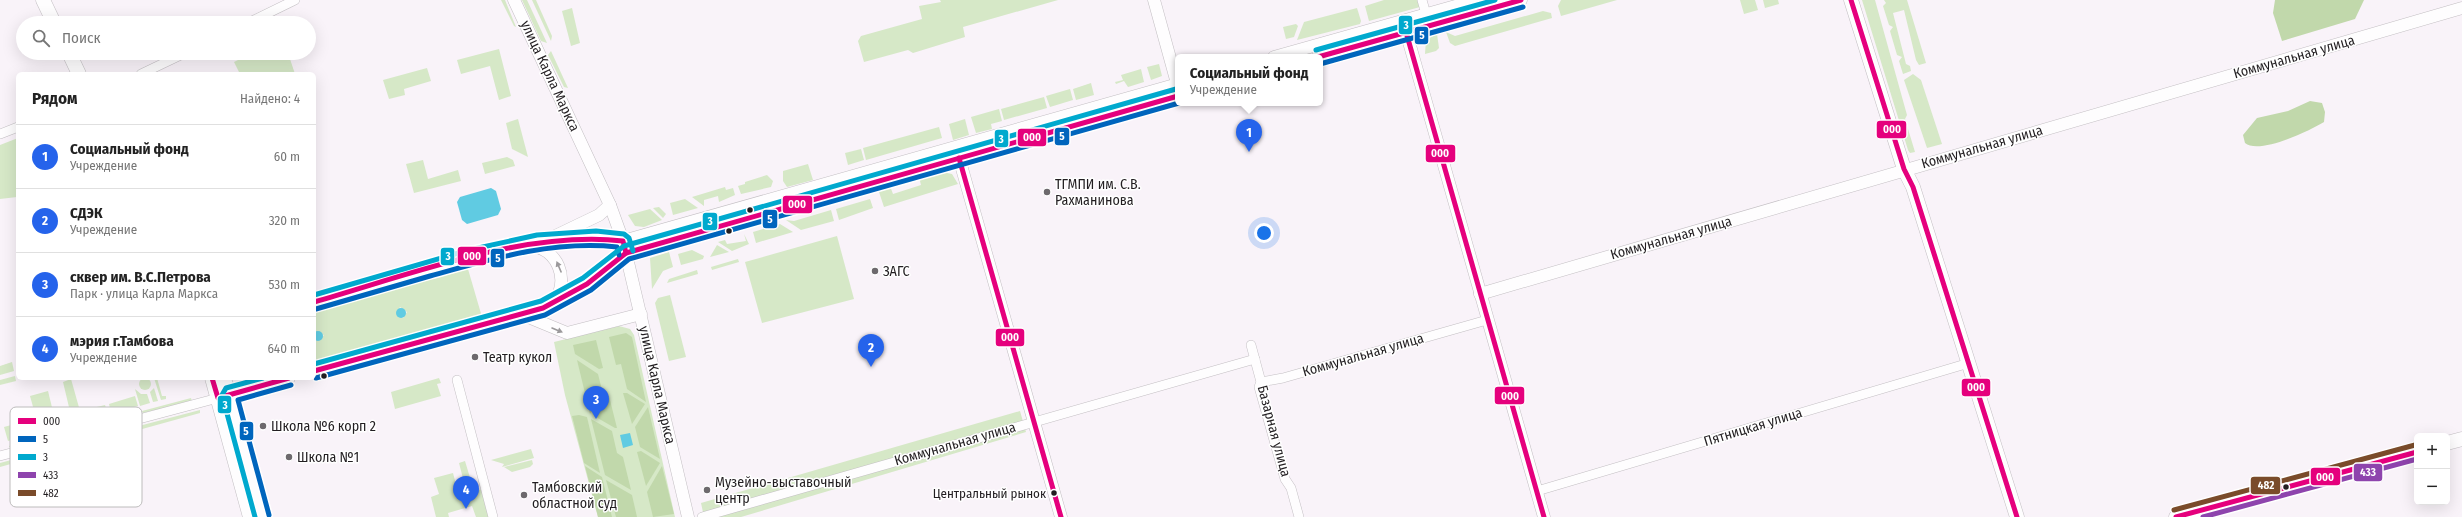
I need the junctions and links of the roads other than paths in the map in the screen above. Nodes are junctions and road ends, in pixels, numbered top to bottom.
1 (43, 0) edge
2 (295, 0) edge
3 (514, 0) edge
4 (1154, 0) edge
5 (1422, 0) edge
6 (1477, 0) edge
7 (1521, 0) edge
8 (1851, 0) edge
9 (2462, 8) edge
10 (1426, 14) junction
11 (51, 16) edge
12 (262, 16) edge
13 (1404, 27) junction
14 (1287, 54) edge
15 (1323, 55) edge
16 (72, 60) edge
17 (170, 60) edge
18 (78, 72) edge
19 (145, 72) edge
20 (1175, 77) edge
21 (1175, 89) edge
22 (16, 128) edge
23 (0, 134) edge
24 (957, 153) junction
25 (1904, 169) junction
26 (610, 205) junction
27 (544, 241) junction
28 (623, 241) junction
29 (526, 244) junction
30 (626, 253) junction
31 (1480, 294) junction
32 (316, 301) edge
33 (554, 304) junction
34 (521, 314) junction
35 (641, 314) junction
36 (1487, 320) junction
37 (1251, 345) dead end
38 (1254, 359) junction
39 (1969, 363) junction
40 (316, 370) edge
41 (213, 380) edge
42 (224, 380) edge
43 (282, 380) edge
44 (457, 380) dead end
45 (1261, 382) junction
46 (223, 396) junction
47 (142, 418) edge
48 (1033, 421) junction
49 (2462, 439) edge
50 (2450, 442) edge
51 (10, 453) edge
52 (2414, 453) edge
53 (0, 456) edge
54 (1537, 491) junction
55 (250, 517) edge
56 (262, 517) edge
57 (493, 517) edge
58 (688, 517) edge
59 (702, 517) edge
60 (1060, 517) edge
61 (1299, 517) edge
62 (1544, 517) edge
63 (2017, 517) edge
64 (2176, 517) edge

1 - 11 main road
2 - 12 street
3 - 26 main road, улица Карла Маркса
4 - 20 main road
5 - 10 street
6 - 10 main road
7 - 13 main road
8 - 25 main road
9 - 25 main road, Коммунальная улица
10 - 13 main road
13 - 14 main road
13 - 15 main road
13 - 31 main road
16 - 18 main road
17 - 19 street
21 - 24 main road
22 - 23 street
24 - 28 main road
24 - 30 main road
24 - 48 main road
25 - 31 main road, Коммунальная улица
25 - 39 main road
26 - 27 main road
26 - 28 main road, улица Карла Маркса
27 - 28 main road
27 - 29 main road
28 - 30 main road, улица Карла Маркса
29 - 32 main road
33 -> 29 main road
30 - 33 main road
30 - 35 main road, улица Карла Маркса
31 - 36 main road
33 - 34 main road
34 -> 35 main road
34 - 40 main road
35 - 58 main road, улица Карла Маркса
36 - 45 street, Коммунальная улица
36 - 54 main road
37 - 38 street, Базарная улица
38 - 45 street, Базарная улица
38 - 48 street, Коммунальная улица
39 - 54 street, Пятницкая улица
39 - 63 main road
41 - 46 main road
42 - 46 main road
43 - 46 main road
44 - 57 street
45 - 61 street, Базарная улица
46 - 47 street
46 - 55 main road
46 - 56 main road
48 - 59 street, Коммунальная улица
48 - 60 main road
49 - 50 main road
51 - 53 street
52 - 64 main road
54 - 62 main road

